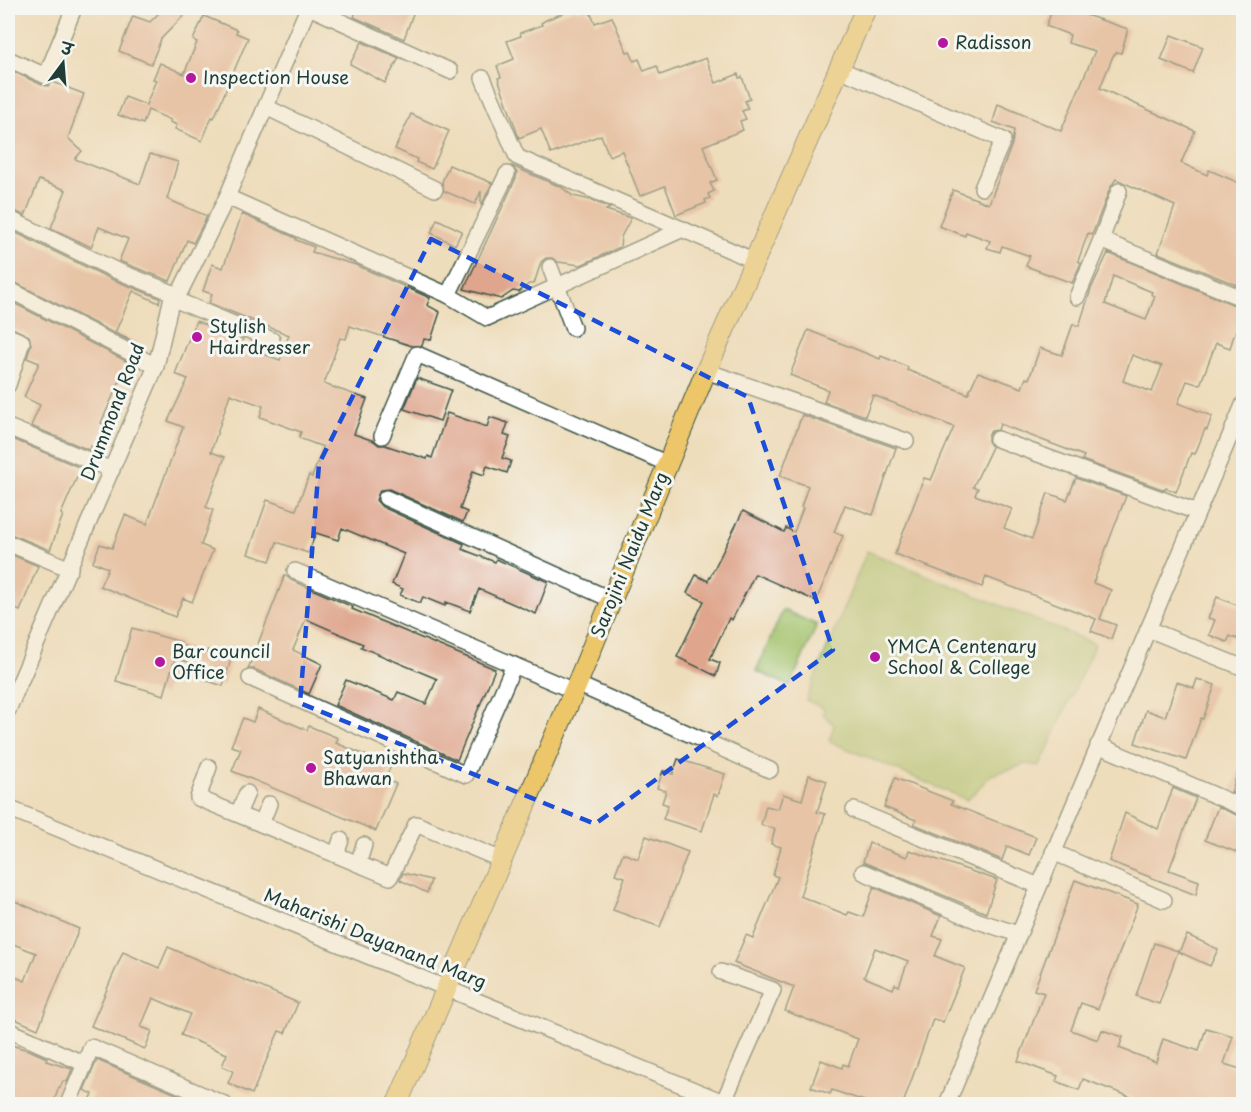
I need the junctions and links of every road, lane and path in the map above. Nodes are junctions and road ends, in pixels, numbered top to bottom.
1 (74, 8) edge
2 (310, 8) edge
3 (866, 8) edge
4 (8, 60) edge
5 (839, 69) junction
6 (450, 71) dead end
7 (483, 78) dead end
8 (266, 107) junction
9 (507, 174) dead end
10 (982, 188) dead end
11 (435, 189) dead end
12 (1119, 191) dead end
13 (227, 197) junction
14 (8, 218) edge
15 (683, 230) junction
16 (1101, 240) junction
17 (755, 261) junction
18 (550, 267) dead end
19 (558, 286) junction
20 (8, 290) edge
21 (448, 295) junction
22 (174, 296) junction
23 (1077, 297) dead end
24 (1244, 299) edge
25 (573, 328) dead end
26 (8, 336) edge
27 (272, 340) dead end
28 (156, 366) junction
29 (706, 371) junction
30 (8, 385) edge
31 (1244, 403) edge
32 (8, 427) edge
33 (382, 436) dead end
34 (997, 438) dead end
35 (906, 441) dead end
36 (668, 464) junction
37 (112, 470) junction
38 (386, 498) dead end
39 (1197, 512) junction
40 (8, 543) edge
41 (70, 569) junction
42 (295, 572) dead end
43 (612, 600) junction
44 (1148, 629) junction
45 (514, 665) junction
46 (1244, 668) edge
47 (250, 678) dead end
48 (576, 688) junction
49 (8, 710) edge
50 (1098, 745) junction
51 (209, 766) dead end
52 (770, 770) dead end
53 (247, 793) dead end
54 (269, 804) dead end
55 (8, 808) edge
56 (1244, 808) edge
57 (854, 810) dead end
58 (238, 814) junction
59 (261, 824) junction
60 (364, 845) dead end
61 (1053, 852) junction
62 (502, 860) junction
63 (358, 864) junction
64 (863, 872) dead end
65 (1039, 886) junction
66 (1164, 900) dead end
67 (1018, 934) junction
68 (721, 972) dead end
69 (446, 989) junction
70 (8, 1030) edge
71 (85, 1064) junction
72 (206, 1101) edge
73 (68, 1104) edge
74 (224, 1104) edge
75 (398, 1104) edge
76 (725, 1104) edge
77 (947, 1104) edge

1 - 4 street
2 - 6 street
2 - 8 street, Drummond Road
3 - 5 main road, Sarojini Naidu Marg
5 - 10 street
5 - 17 main road, Sarojini Naidu Marg
7 - 15 street
8 - 11 street
8 - 13 street, Drummond Road
9 - 21 street
12 - 16 street
13 - 21 street
13 - 22 street, Drummond Road
14 - 22 street
15 - 17 street
15 - 19 street
16 - 23 street
16 - 24 street
17 - 29 main road, Sarojini Naidu Marg
18 - 19 street
19 - 21 street
19 - 25 street
20 - 28 street
22 - 27 street
22 - 28 street, Drummond Road
26 - 30 street
28 - 37 street, Drummond Road
29 - 35 street
29 - 36 main road, Sarojini Naidu Marg
31 - 39 street
32 - 37 street
33 - 36 street
34 - 39 street
36 - 43 main road, Sarojini Naidu Marg
37 - 41 street, Drummond Road
38 - 43 street
39 - 44 street
40 - 41 street
41 - 49 street, Drummond Road
42 - 45 street
43 - 48 main road, Sarojini Naidu Marg
44 - 46 street
44 - 50 street
45 - 47 street
45 - 48 street
48 - 52 street
48 - 62 main road, Sarojini Naidu Marg
50 - 56 street
50 - 61 street
51 - 58 street
53 - 58 street
54 - 59 street
55 - 69 street, Maharishi Dayanand Marg
57 - 65 street
58 - 59 street
59 - 63 street
60 - 63 street
61 - 65 street
61 - 66 street
62 - 63 street
62 - 69 main road, Sarojini Naidu Marg
64 - 67 street
65 - 67 street
67 - 77 street
68 - 76 street
69 - 75 main road, Sarojini Naidu Marg
69 - 76 street, Maharishi Dayanand Marg
70 - 71 street
71 - 72 street
71 - 73 street
72 - 74 street

